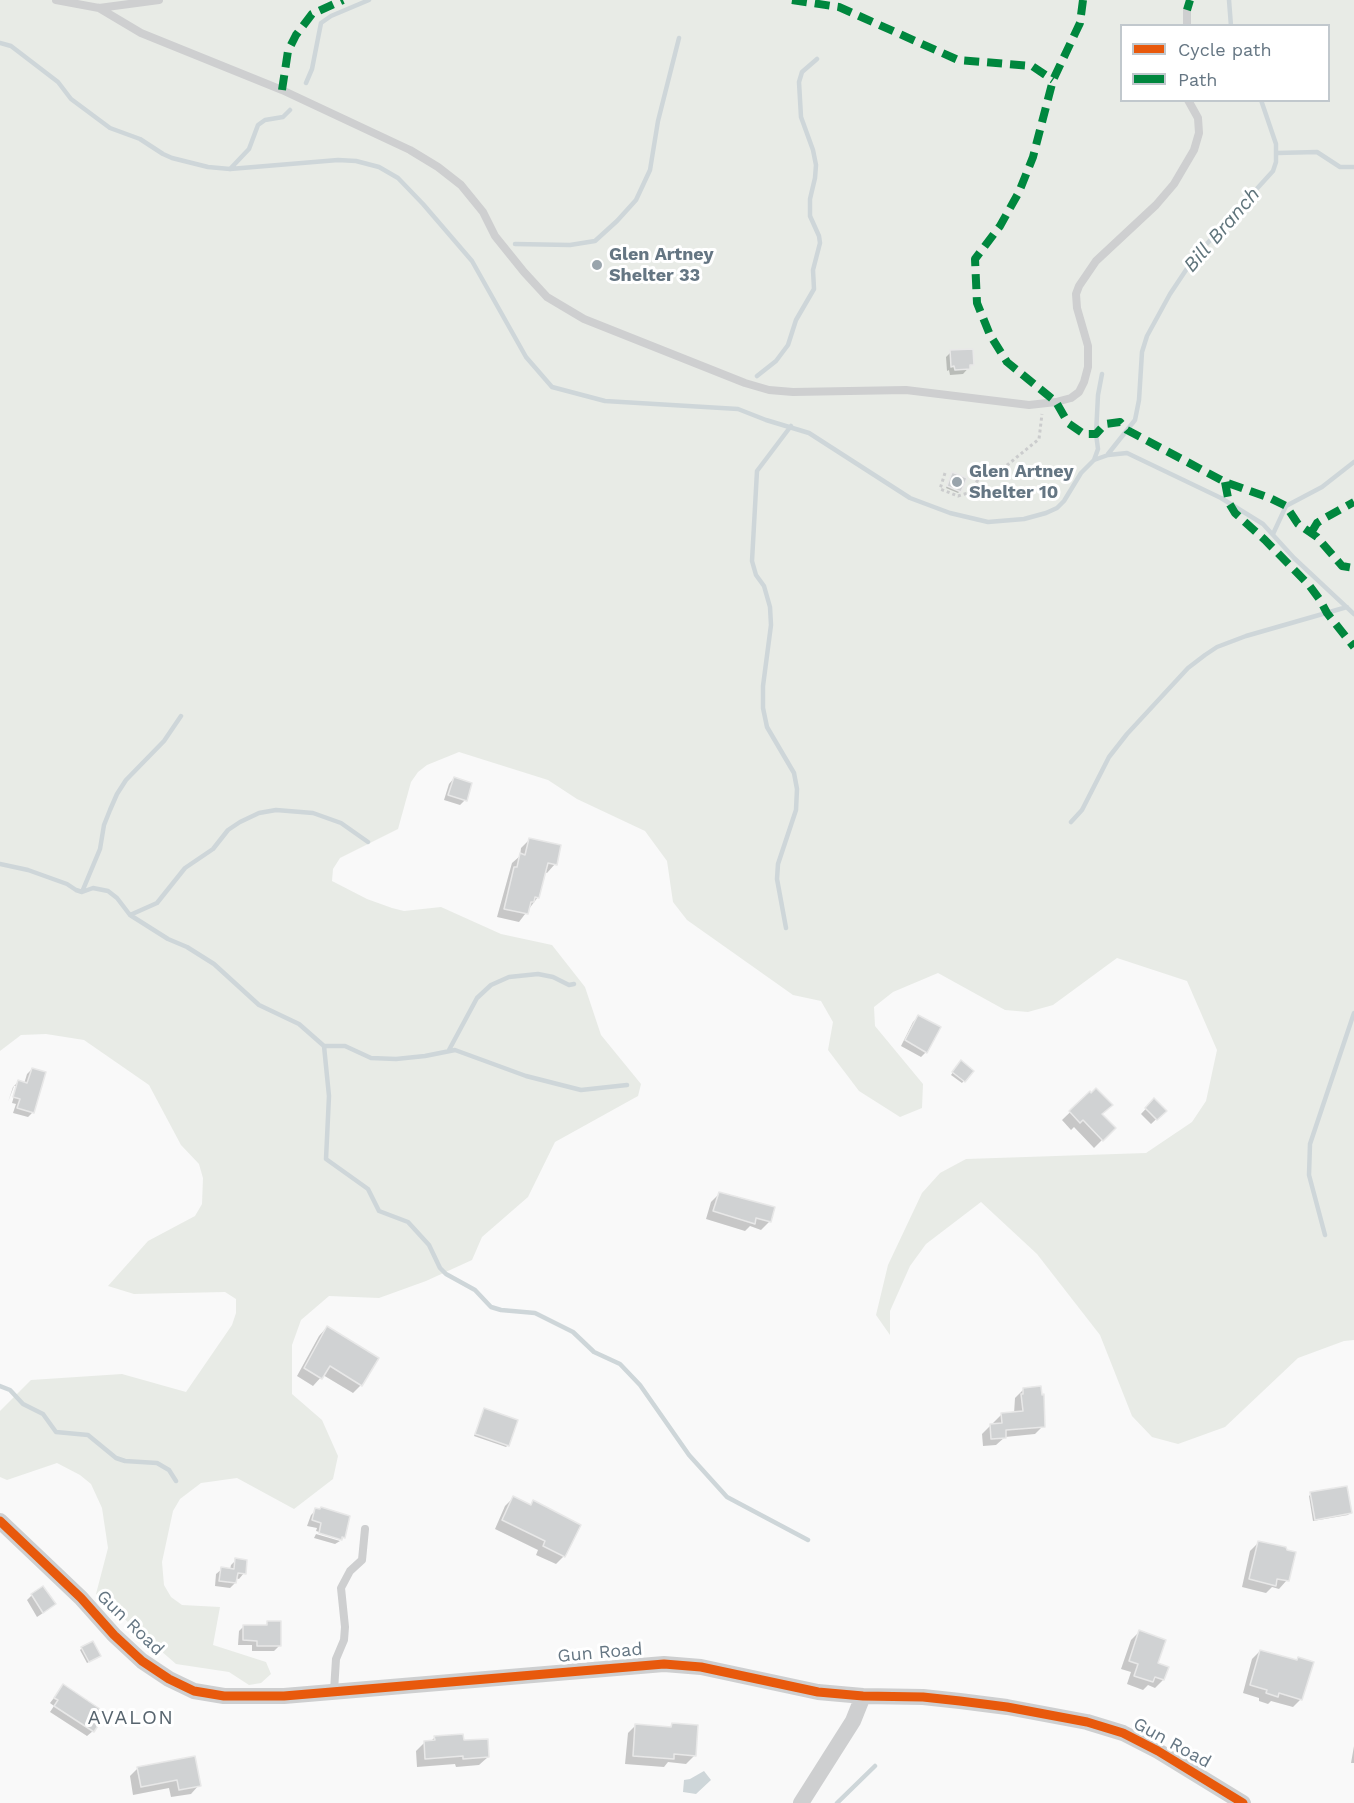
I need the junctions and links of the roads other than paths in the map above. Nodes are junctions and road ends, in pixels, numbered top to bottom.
1 (56, 0) edge
2 (159, 0) edge
3 (99, 9) junction
4 (1187, 10) dead end
5 (1187, 24) edge
6 (1189, 102) edge
7 (0, 1521) edge
8 (365, 1529) dead end
9 (334, 1692) junction
10 (863, 1696) junction
11 (801, 1803) edge
12 (1244, 1803) edge

1 - 3 lane
2 - 3 lane
3 - 6 lane
4 - 5 lane
7 - 9 street, Gun Road
8 - 9 lane
9 - 10 street, Gun Road
10 - 11 street
10 - 12 street, Gun Road

